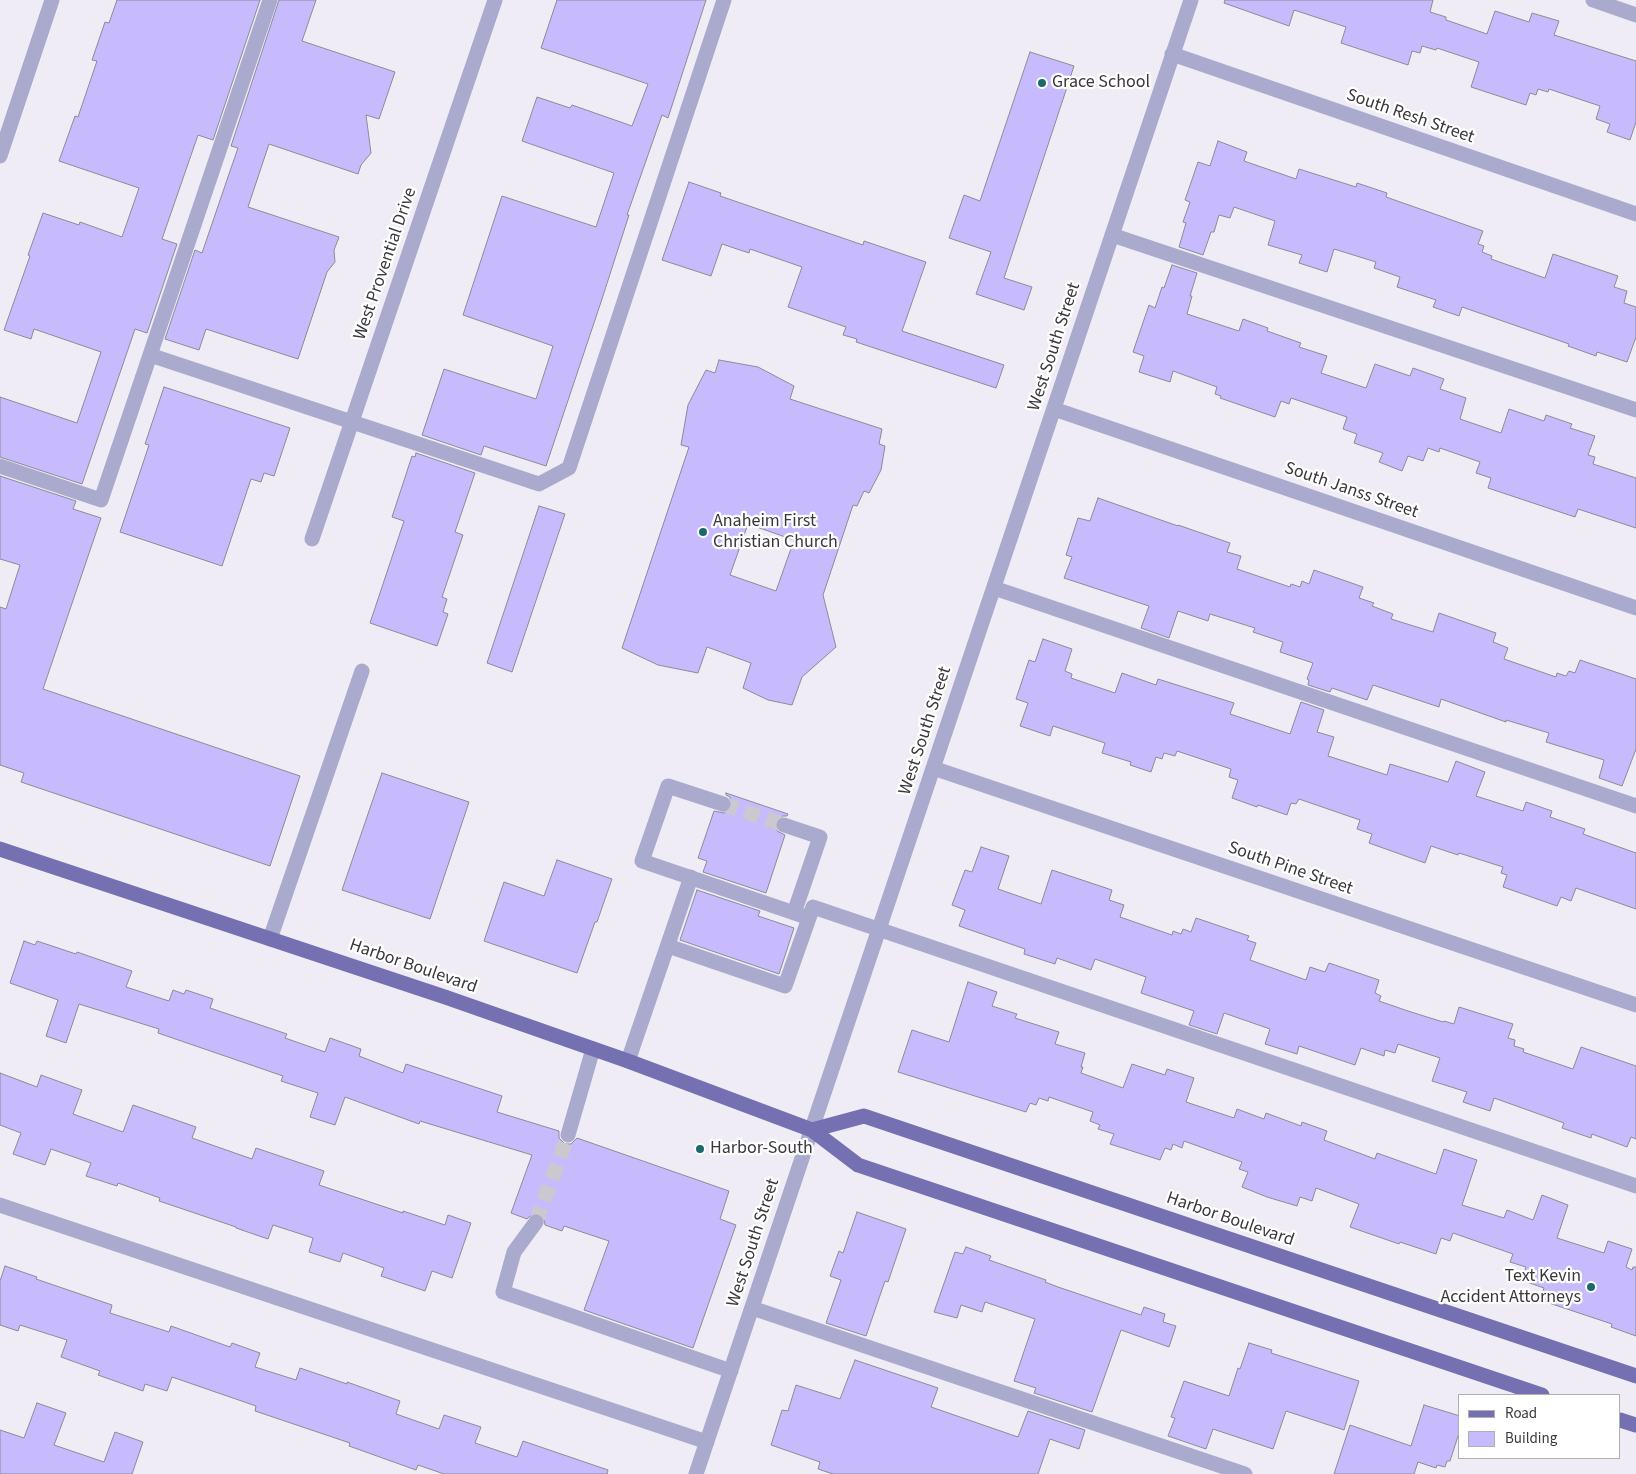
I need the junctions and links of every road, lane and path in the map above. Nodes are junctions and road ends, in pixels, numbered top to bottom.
1 (52, 0) edge
2 (270, 0) edge
3 (495, 0) edge
4 (724, 0) edge
5 (1190, 0) edge
6 (1593, 0) edge
7 (1636, 15) edge
8 (1172, 54) junction
9 (0, 156) edge
10 (1636, 214) edge
11 (1112, 235) junction
12 (150, 355) junction
13 (1054, 409) junction
14 (1636, 410) edge
15 (353, 422) junction
16 (0, 466) edge
17 (312, 539) dead end
18 (994, 588) junction
19 (1636, 608) edge
20 (362, 670) dead end
21 (933, 768) junction
22 (722, 804) tunnel mouth
23 (1636, 806) edge
24 (784, 825) tunnel mouth
25 (0, 849) edge
26 (691, 878) junction
27 (794, 913) junction
28 (809, 918) junction
29 (879, 929) junction
30 (270, 939) junction
31 (668, 946) junction
32 (1636, 1005) edge
33 (593, 1049) junction
34 (628, 1061) junction
35 (812, 1130) junction
36 (568, 1135) tunnel mouth
37 (1636, 1186) edge
38 (0, 1205) edge
39 (536, 1222) tunnel mouth
40 (752, 1308) junction
41 (731, 1371) junction
42 (1636, 1376) edge
43 (1539, 1394) edge
44 (1621, 1420) edge
45 (1636, 1425) edge
46 (707, 1442) junction
47 (696, 1474) edge
48 (1245, 1474) edge

1 - 9 street
2 - 12 street
3 - 15 street, West Provential Drive
4 - 15 street
5 - 8 street, West South Street
6 - 7 street
8 - 10 street, South Resh Street
8 - 11 street, West South Street
11 - 13 street, West South Street
11 - 14 street
12 - 15 street
12 - 16 street
13 - 18 street, West South Street
13 - 19 street, South Janss Street
15 - 17 street, West Provential Drive
18 - 21 street, West South Street
18 - 23 street
20 - 30 street
21 - 29 street, West South Street
21 - 32 street, South Pine Street
22 - 26 street
24 - 27 street
25 - 30 main road, Harbor Boulevard
26 - 27 street
26 - 31 street
27 - 28 street
28 - 29 street
28 - 31 street
29 - 35 street, West South Street
29 - 37 street
30 - 33 main road, Harbor Boulevard
31 - 34 street
33 - 34 main road, Harbor Boulevard
33 - 36 street
34 - 35 main road, Harbor Boulevard
35 - 40 street, West South Street
35 - 42 main road, Harbor Boulevard
35 - 43 main road, Harbor Boulevard
38 - 46 street
39 - 41 street
40 - 41 street, West South Street
40 - 48 street
41 - 46 street, West South Street
44 - 45 main road
46 - 47 street, West South Street

